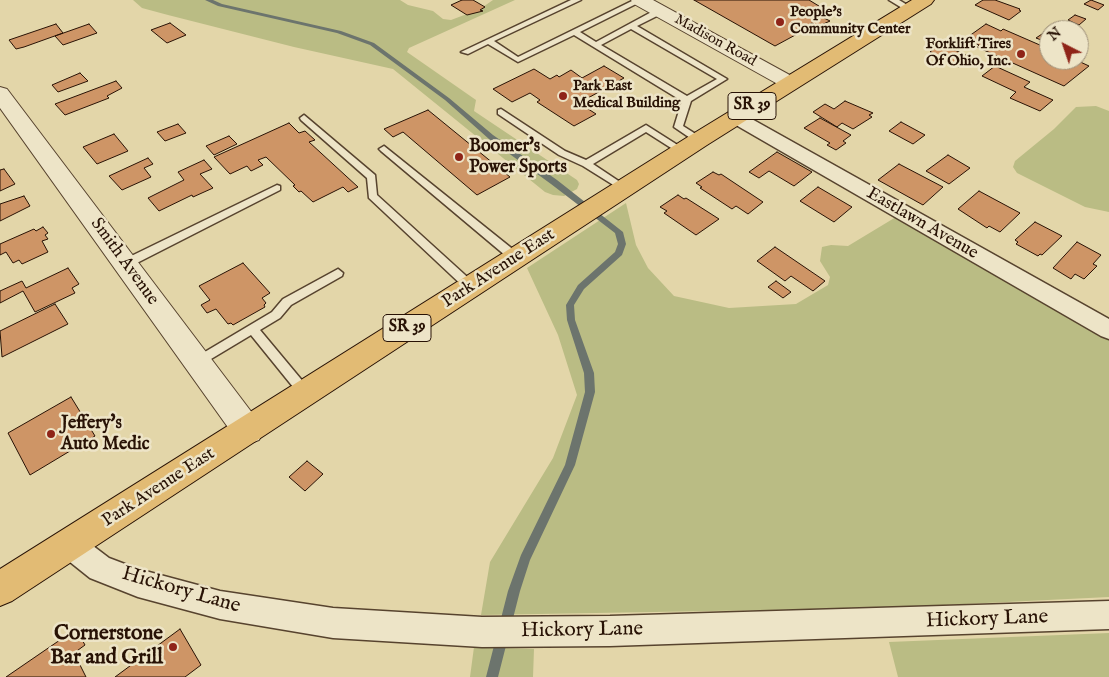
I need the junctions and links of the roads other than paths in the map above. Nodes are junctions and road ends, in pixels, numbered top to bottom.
1 (576, 0) edge
2 (640, 0) edge
3 (909, 3) edge
4 (660, 11) junction
5 (631, 26) junction
6 (574, 32) junction
7 (488, 41) junction
8 (595, 45) junction
9 (465, 52) dead end
10 (790, 82) junction
11 (0, 94) edge
12 (687, 100) junction
13 (501, 112) dead end
14 (734, 117) junction
15 (304, 118) dead end
16 (691, 145) junction
17 (384, 148) dead end
18 (586, 164) junction
19 (277, 188) dead end
20 (619, 192) junction
21 (516, 258) junction
22 (125, 264) junction
23 (338, 273) dead end
24 (471, 287) junction
25 (252, 330) junction
26 (1109, 330) edge
27 (197, 362) junction
28 (306, 394) junction
29 (248, 431) junction
30 (70, 545) junction
31 (0, 589) edge
32 (1109, 615) edge

1 - 7 lane
2 - 4 street, Madison Road
2 - 6 lane
3 - 10 main road, Park Avenue East / SR 39
4 - 5 lane
4 - 10 street, Madison Road
5 - 8 lane
5 - 12 lane
6 - 7 lane
6 - 8 lane
7 - 9 lane
8 - 12 lane
10 - 14 main road, Park Avenue East / SR 39
11 - 22 street, Smith Avenue
12 - 16 lane
13 - 18 lane
14 - 16 main road, Park Avenue East / SR 39
14 - 26 street, Eastlawn Avenue
15 - 24 lane
16 - 18 lane
16 - 20 main road, Park Avenue East / SR 39
17 - 21 lane
18 - 20 lane
19 - 22 lane
20 - 21 main road, Park Avenue East / SR 39
21 - 24 main road, Park Avenue East / SR 39
22 - 27 street, Smith Avenue
23 - 25 lane
24 - 28 main road, Park Avenue East / SR 39
25 - 27 lane
25 - 28 lane
27 - 29 street, Smith Avenue
28 - 29 main road, Park Avenue East / SR 39
29 - 30 main road, Park Avenue East / SR 39
30 - 31 main road, Park Avenue East / SR 39
30 - 32 street, Hickory Lane

